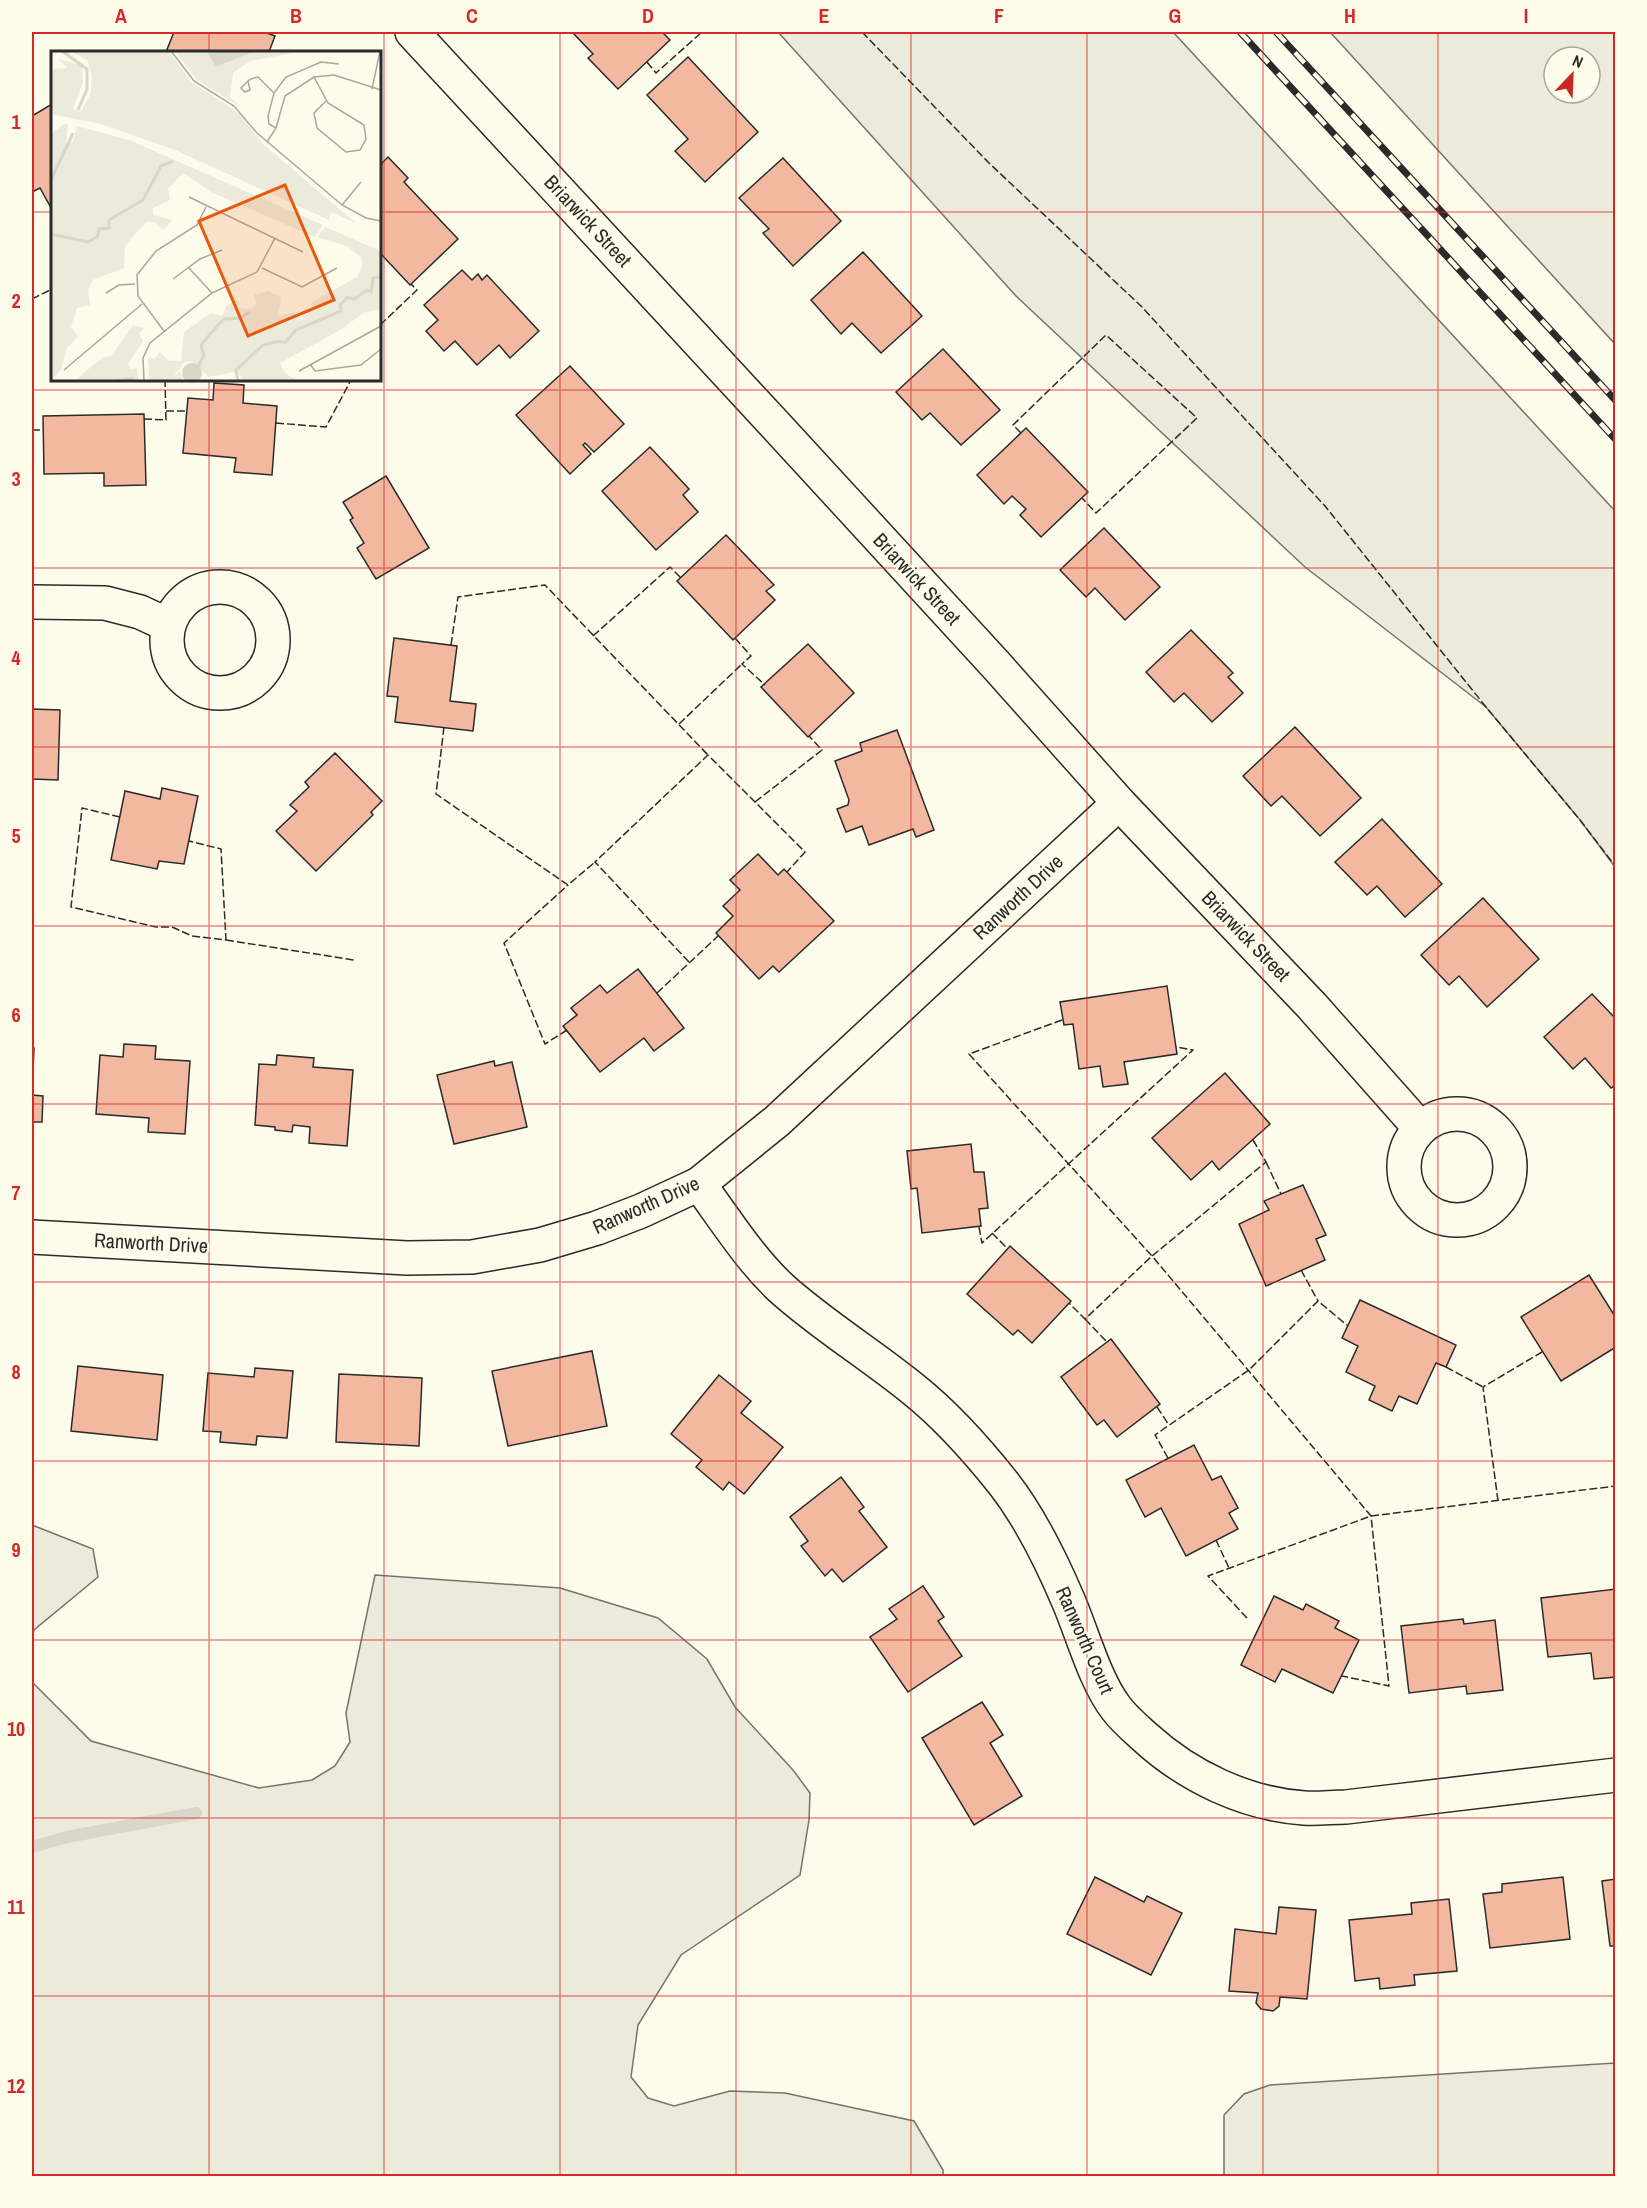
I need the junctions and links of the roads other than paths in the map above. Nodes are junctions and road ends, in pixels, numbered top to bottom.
1 (412, 32) edge
2 (32, 602) edge
3 (168, 625) dead end
4 (1119, 803) junction
5 (1420, 1128) dead end
6 (699, 1184) junction
7 (32, 1237) edge
8 (1616, 1775) edge

1 - 4 street, Briarwick Street
2 - 3 street
4 - 5 street, Briarwick Street
4 - 6 street, Ranworth Drive
6 - 7 street, Ranworth Drive
6 - 8 street, Ranworth Court

